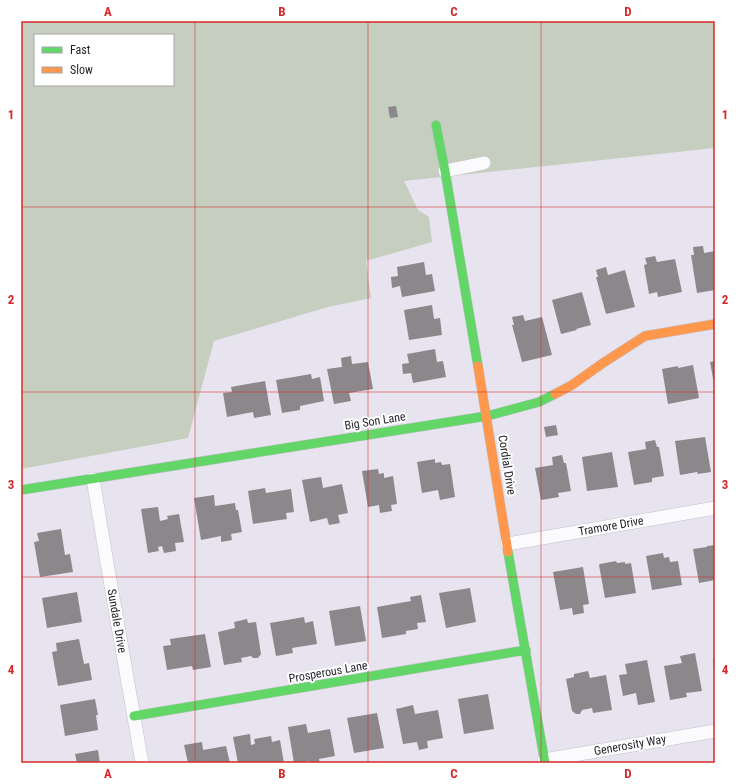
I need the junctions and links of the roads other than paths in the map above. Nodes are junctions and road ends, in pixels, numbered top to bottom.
1 (436, 125) dead end
2 (484, 163) dead end
3 (445, 171) junction
4 (715, 324) edge
5 (487, 416) junction
6 (93, 479) junction
7 (21, 490) edge
8 (715, 508) edge
9 (507, 544) junction
10 (526, 650) junction
11 (134, 716) junction
12 (715, 731) edge
13 (545, 762) edge
14 (142, 763) edge

1 - 3 street, Cordial Drive
2 - 3 street
3 - 5 street, Cordial Drive
4 - 5 street, Big Son Lane
5 - 6 street, Big Son Lane
5 - 9 street, Cordial Drive
6 - 7 street, Big Son Lane
6 - 11 street, Sundale Drive
8 - 9 street, Tramore Drive
9 - 10 street, Cordial Drive
10 - 11 street, Prosperous Lane
10 - 13 street, Cordial Drive
11 - 14 street, Sundale Drive
12 - 13 street, Generosity Way

